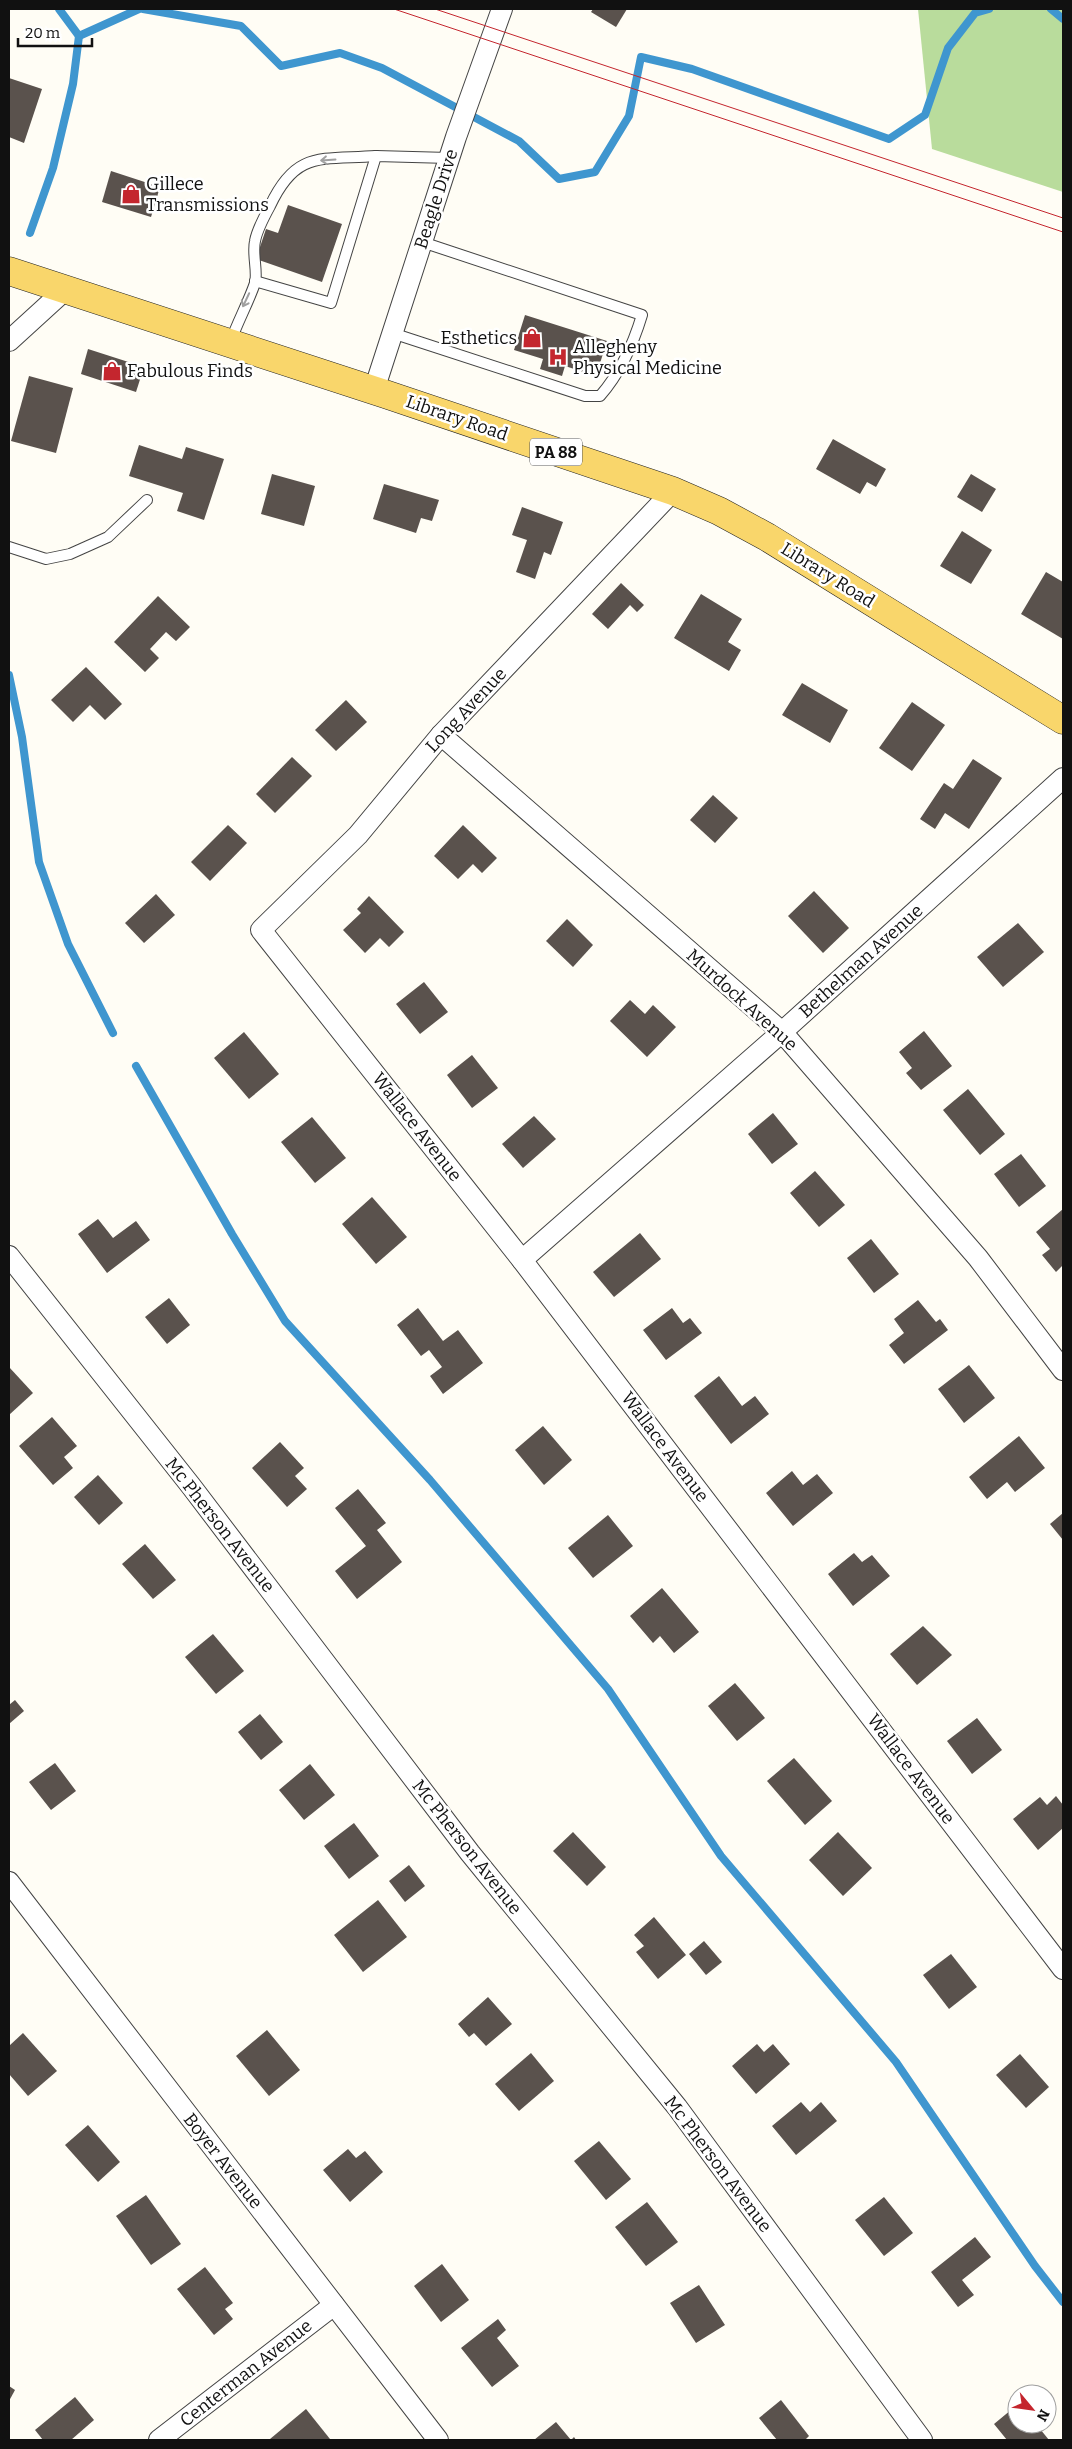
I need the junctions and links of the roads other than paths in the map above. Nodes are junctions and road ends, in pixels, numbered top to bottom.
1 (502, 9) edge
2 (376, 156) junction
3 (449, 158) junction
4 (422, 242) junction
5 (9, 271) edge
6 (255, 281) junction
7 (66, 289) junction
8 (392, 333) junction
9 (9, 341) edge
10 (230, 343) junction
11 (374, 390) junction
12 (673, 491) junction
13 (147, 500) dead end
14 (9, 547) edge
15 (1063, 720) edge
16 (441, 735) junction
17 (1063, 778) edge
18 (261, 930) joint
19 (782, 1032) junction
20 (9, 1256) edge
21 (522, 1260) junction
22 (1063, 1370) edge
23 (9, 1882) edge
24 (1063, 1970) edge
25 (334, 2305) junction
26 (159, 2440) edge
27 (438, 2440) edge
28 (922, 2440) edge

1 - 3 street, Beagle Drive
2 - 3 lane
2 -> 6 lane
2 - 6 lane
3 - 4 street, Beagle Drive
4 - 8 street, Beagle Drive
4 - 8 lane
5 - 7 main road, Library Road / PA 88
6 -> 10 lane
7 - 9 street
7 - 10 main road, Library Road / PA 88
8 - 11 street, Beagle Drive
10 - 11 main road, Library Road / PA 88
11 - 12 main road, Library Road / PA 88
12 - 15 main road, Library Road / PA 88
12 - 16 street, Long Avenue
13 - 14 lane
16 - 18 street, Long Avenue
16 - 19 street, Murdock Avenue
17 - 19 street, Bethelman Avenue
18 - 21 street, Wallace Avenue
19 - 21 street, Bethelman Avenue
19 - 22 street, Murdock Avenue
20 - 28 street, Mc Pherson Avenue
21 - 24 street, Wallace Avenue
23 - 25 street, Boyer Avenue
25 - 26 street, Centerman Avenue
25 - 27 street, Boyer Avenue

